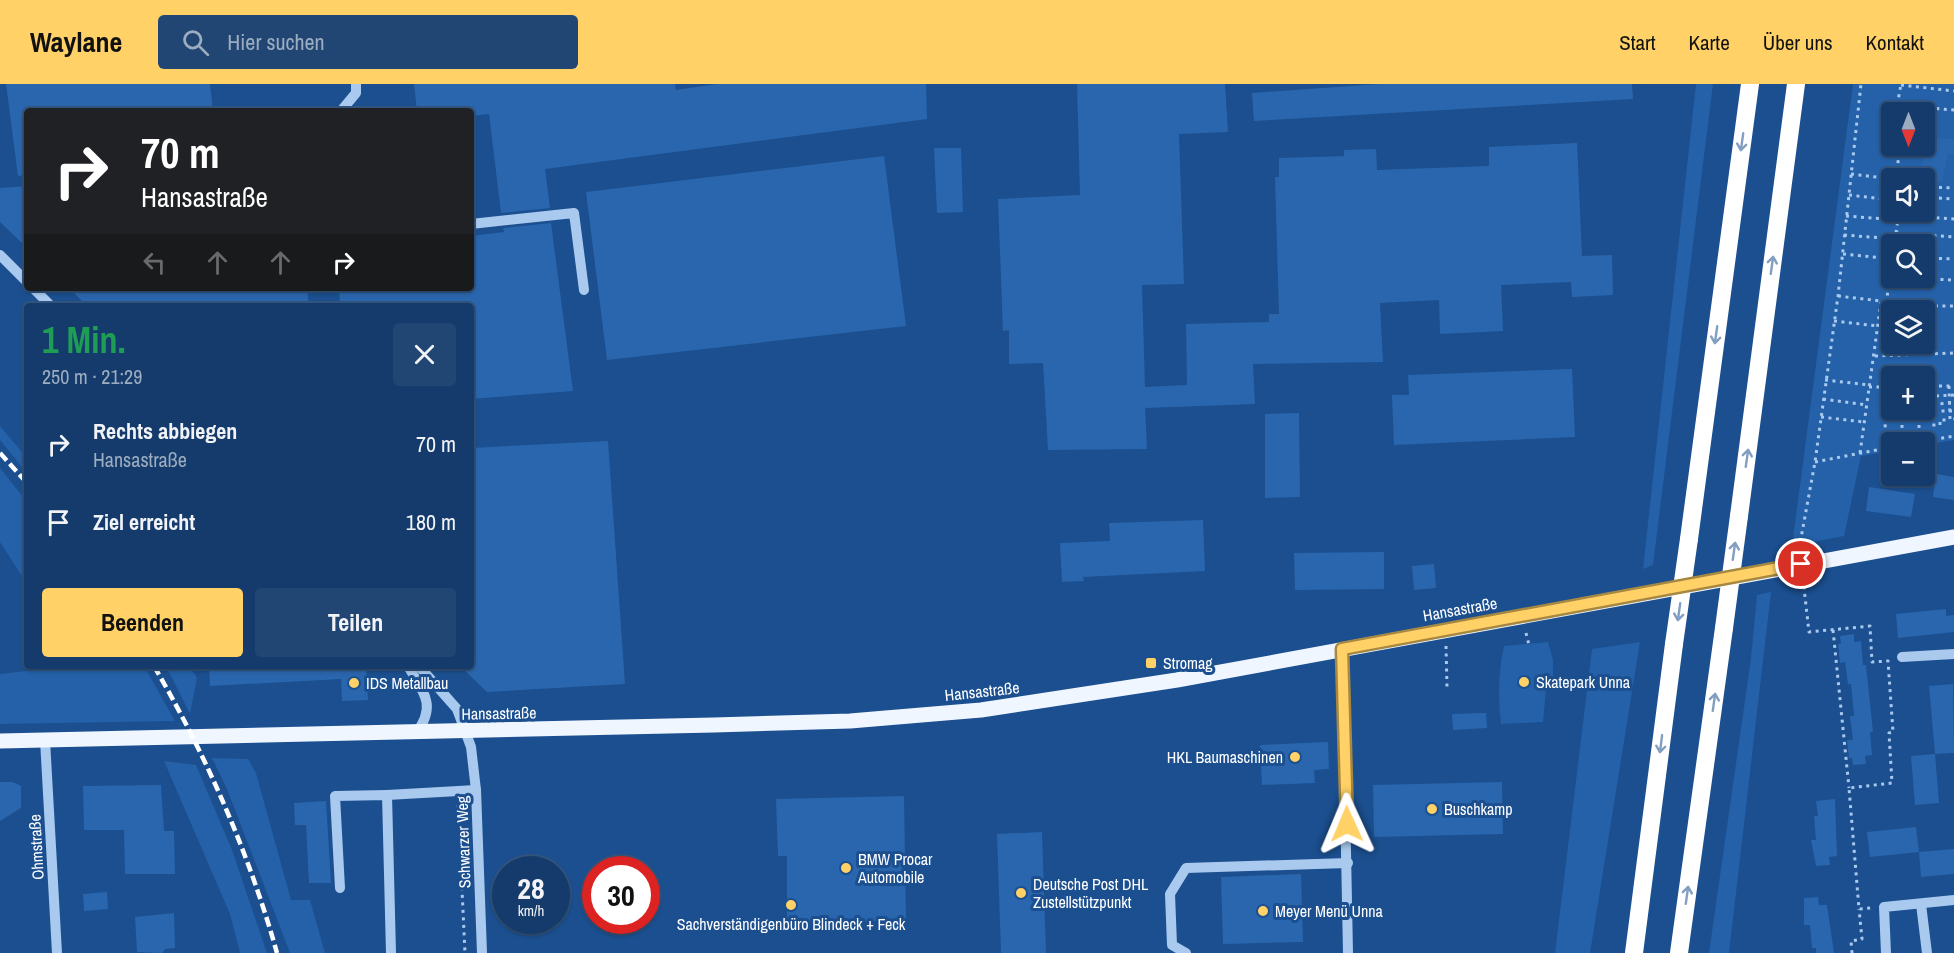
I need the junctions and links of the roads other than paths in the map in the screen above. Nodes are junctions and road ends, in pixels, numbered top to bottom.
1 (356, 84) edge
2 (1750, 84) edge
3 (1796, 84) edge
4 (344, 108) edge
5 (474, 224) edge
6 (0, 255) edge
7 (24, 279) edge
8 (584, 290) dead end
9 (36, 291) edge
10 (48, 303) edge
11 (1954, 537) edge
12 (1342, 649) junction
13 (1954, 654) edge
14 (1902, 657) dead end
15 (410, 669) edge
16 (422, 669) edge
17 (467, 731) junction
18 (417, 732) junction
19 (45, 740) junction
20 (0, 741) edge
21 (476, 790) junction
22 (387, 795) junction
23 (1348, 863) junction
24 (340, 888) dead end
25 (1954, 900) edge
26 (1921, 904) junction
27 (57, 953) edge
28 (391, 953) edge
29 (482, 953) edge
30 (1186, 953) edge
31 (1348, 953) edge
32 (1634, 953) edge
33 (1679, 953) edge
34 (1886, 953) edge
35 (1927, 953) edge

1 - 4 street
2 -> 32 highway, bridge
33 -> 3 highway, bridge
5 - 8 street
6 - 7 street
9 - 10 street
11 - 12 main road, Hansastraße
12 - 17 main road, Hansastraße
12 - 23 street
13 - 14 street
15 - 18 street
16 - 17 street, Schwarzer Weg
17 - 18 main road, Hansastraße
17 - 21 street, Schwarzer Weg
18 - 19 main road, Hansastraße
19 - 20 main road, Hansastraße
19 - 27 street, Ohmstraße
21 - 22 street
21 - 29 street, Schwarzer Weg
22 - 24 street
22 - 28 street
23 - 30 street
23 - 31 street
25 - 26 street
26 - 34 street
26 - 35 street

